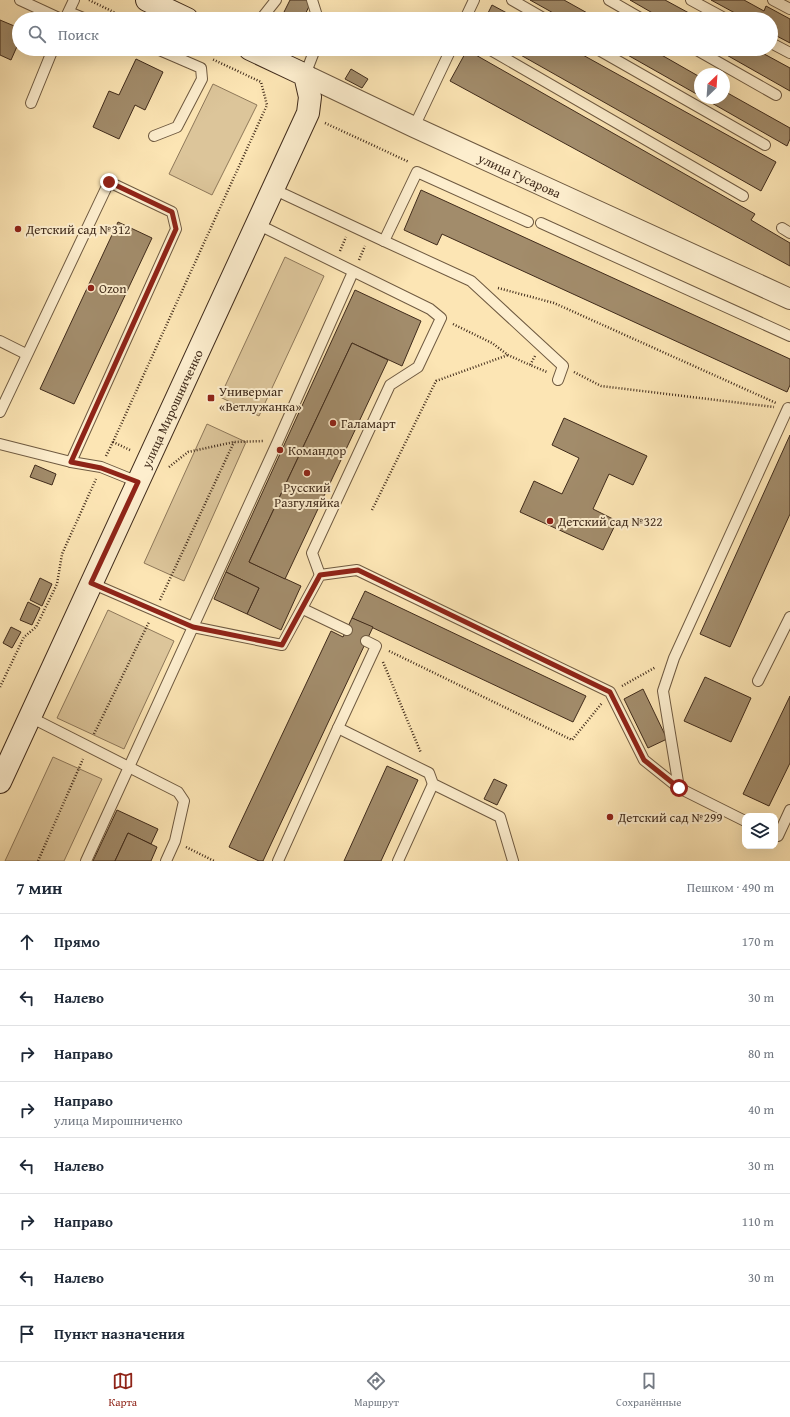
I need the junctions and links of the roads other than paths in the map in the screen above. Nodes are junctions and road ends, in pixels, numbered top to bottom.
1 (20, 0) edge
2 (74, 0) edge
3 (148, 0) edge
4 (276, 0) edge
5 (312, 0) edge
6 (474, 0) edge
7 (512, 0) edge
8 (609, 0) edge
9 (691, 0) edge
10 (773, 0) edge
11 (790, 9) edge
12 (52, 12) edge
13 (68, 12) edge
14 (173, 12) edge
15 (267, 12) edge
16 (316, 12) edge
17 (468, 12) edge
18 (533, 12) edge
19 (630, 12) edge
20 (713, 12) edge
21 (778, 47) edge
22 (790, 53) edge
23 (50, 56) edge
24 (173, 56) edge
25 (265, 56) edge
26 (312, 56) edge
27 (448, 56) edge
28 (501, 56) edge
29 (609, 56) edge
30 (707, 56) edge
31 (305, 75) junction
32 (776, 95) dead end
33 (31, 103) dead end
34 (414, 127) junction
35 (154, 136) dead end
36 (765, 145) dead end
37 (273, 189) junction
38 (743, 196) dead end
39 (528, 222) dead end
40 (541, 223) dead end
41 (257, 224) junction
42 (384, 241) junction
43 (355, 268) junction
44 (790, 299) edge
45 (790, 336) edge
46 (0, 341) edge
47 (26, 354) junction
48 (558, 380) dead end
49 (789, 409) edge
50 (0, 412) edge
51 (0, 444) edge
52 (71, 462) junction
53 (138, 482) junction
54 (320, 575) junction
55 (91, 583) junction
56 (303, 609) junction
57 (790, 617) edge
58 (193, 627) junction
59 (347, 630) dead end
60 (366, 641) dead end
61 (758, 681) dead end
62 (30, 717) junction
63 (338, 728) junction
64 (129, 768) junction
65 (2, 770) edge
66 (433, 784) junction
67 (679, 788) junction
68 (790, 810) edge
69 (742, 819) edge
70 (778, 836) edge
71 (86, 861) edge
72 (166, 861) edge
73 (278, 861) edge
74 (398, 861) edge
75 (513, 861) edge

1 - 12 lane
2 - 13 lane
3 - 14 street
4 - 15 lane
5 - 16 lane
6 - 17 lane
7 - 18 lane
8 - 19 lane
9 - 20 lane
10 - 11 lane
21 - 22 lane
23 - 33 lane
24 - 35 lane
25 - 31 street, улица Гусарова
26 - 31 lane
27 - 34 lane
28 - 38 lane
29 - 36 lane
30 - 32 lane
31 - 34 street, улица Гусарова
31 - 37 street, улица Мирошниченко
34 - 44 street, улица Гусарова
37 - 41 street, улица Мирошниченко
37 - 42 lane
39 - 42 lane
40 - 45 lane
41 - 43 lane
41 - 53 street, улица Мирошниченко
42 - 48 lane
43 - 54 lane
43 - 58 lane
46 - 47 lane
47 - 50 lane
47 - 52 lane
49 - 67 lane
51 - 52 lane
52 - 53 lane
53 - 55 street, улица Мирошниченко
54 - 56 lane
54 - 67 lane
55 - 58 lane
55 - 62 street, улица Мирошниченко
56 - 58 lane
56 - 59 lane
57 - 61 lane
58 - 64 lane
60 - 63 lane
62 - 64 lane
62 - 65 street, улица Мирошниченко
63 - 66 lane
63 - 73 lane
64 - 71 lane
64 - 72 lane
66 - 74 lane
66 - 75 lane
67 - 69 lane
68 - 70 lane

